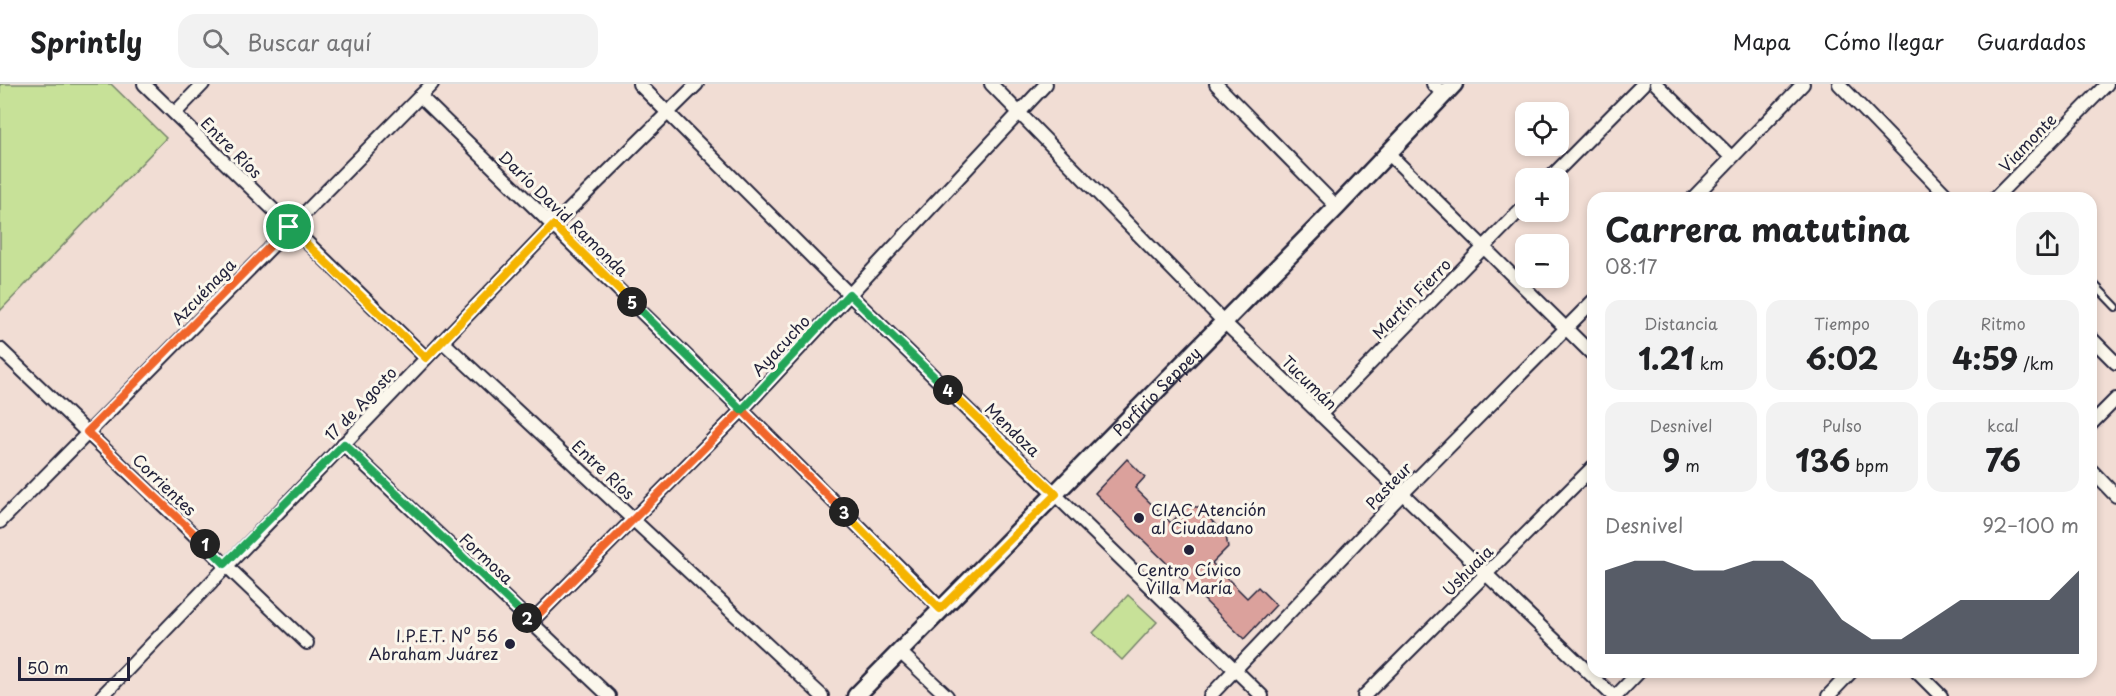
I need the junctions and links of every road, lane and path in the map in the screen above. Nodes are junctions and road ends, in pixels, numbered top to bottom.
1 (144, 84) edge
2 (203, 84) edge
3 (432, 84) edge
4 (639, 84) edge
5 (697, 84) edge
6 (991, 84) edge
7 (1046, 84) edge
8 (1216, 84) edge
9 (1643, 84) edge
10 (1656, 84) edge
11 (1803, 84) edge
12 (1839, 84) edge
13 (2107, 84) edge
14 (1444, 88) edge
15 (420, 96) junction
16 (1019, 112) junction
17 (175, 113) junction
18 (669, 113) junction
19 (1388, 153) junction
20 (1731, 157) junction
21 (1560, 168) edge
22 (1699, 192) edge
23 (1943, 192) edge
24 (2007, 192) edge
25 (1337, 207) junction
26 (1515, 215) edge
27 (554, 225) junction
28 (289, 227) junction
29 (1483, 247) junction
30 (2097, 287) edge
31 (849, 294) junction
32 (1587, 307) edge
33 (2116, 307) edge
34 (1224, 322) junction
35 (1566, 328) junction
36 (442, 341) junction
37 (2097, 345) edge
38 (0, 349) edge
39 (1587, 349) edge
40 (426, 358) junction
41 (2116, 363) edge
42 (2116, 399) edge
43 (742, 410) junction
44 (1320, 415) junction
45 (2097, 418) edge
46 (87, 432) junction
47 (344, 444) junction
48 (1587, 473) edge
49 (2097, 476) edge
50 (1056, 494) junction
51 (1402, 494) junction
52 (2116, 496) edge
53 (633, 519) junction
54 (0, 522) edge
55 (225, 564) junction
56 (1486, 574) junction
57 (940, 609) junction
58 (531, 622) junction
59 (307, 643) dead end
60 (899, 651) junction
61 (1235, 670) junction
62 (1587, 670) edge
63 (1595, 678) edge
64 (1633, 678) edge
65 (1845, 678) edge
66 (1923, 678) edge
67 (102, 696) edge
68 (609, 696) edge
69 (822, 696) edge
70 (856, 696) edge
71 (947, 696) edge
72 (1210, 696) edge
73 (1262, 696) edge
74 (1364, 696) edge
75 (1614, 696) edge
76 (1828, 696) edge
77 (1941, 696) edge

1 - 17 street, Entre Ríos
2 - 17 street
3 - 15 street, Azcuénaga
4 - 18 street, Mendoza
5 - 18 street, 17 de Agosto
6 - 16 street, Tucumán
7 - 16 street, Ayacucho
8 - 25 street
9 - 21 street
10 - 20 street
11 - 20 street
12 - 23 street
13 - 24 street, Viamonte
14 - 19 main road, Porfirio Seppey
15 - 27 street, Darío David Ramonda
15 - 28 street, Azcuénaga
16 - 31 street, Ayacucho
16 - 34 street, Tucumán
17 - 28 street, Entre Ríos
18 - 27 street, 17 de Agosto
18 - 31 street, Mendoza
19 - 25 main road, Porfirio Seppey
19 - 29 street
20 - 22 street
25 - 34 main road, Porfirio Seppey
26 - 29 street, Martín Fierro
27 - 36 street, 17 de Agosto
27 - 43 street, Darío David Ramonda
28 - 40 street, Entre Ríos
28 - 46 street, Azcuénaga
29 - 35 street
29 - 44 street, Martín Fierro
30 - 33 lane
31 - 43 street, Ayacucho
31 - 50 street, Mendoza
32 - 35 street, Pasteur
34 - 44 street, Tucumán
34 - 50 main road, Porfirio Seppey
35 - 39 street
35 - 51 street, Pasteur
36 - 40 street, 17 de Agosto
36 - 53 street, Entre Ríos
37 - 41 street
38 - 46 street, Corrientes
40 - 47 street, 17 de Agosto
42 - 45 street
43 - 53 street, Ayacucho
43 - 57 street, Darío David Ramonda
44 - 51 street, Tucumán
46 - 54 street, Azcuénaga
46 - 55 street, Corrientes
47 - 55 street, 17 de Agosto
47 - 58 street, Formosa
48 - 56 street, Ushuaia
49 - 52 street
50 - 57 main road, Porfirio Seppey
50 - 61 street, Mendoza
51 - 56 street, Tucumán
51 - 61 street, Pasteur
53 - 58 street, Ayacucho
53 - 69 street, Entre Ríos
55 - 59 street, Corrientes
55 - 67 street, 17 de Agosto
56 - 62 street, Tucumán
56 - 74 street, Ushuaia
57 - 60 main road, Porfirio Seppey
58 - 68 street, Formosa
60 - 70 main road, Porfirio Seppey
60 - 71 street
61 - 72 street, Pasteur
61 - 73 street, Mendoza
63 - 75 street, Tucumán
64 - 75 street
65 - 76 street
66 - 77 street

